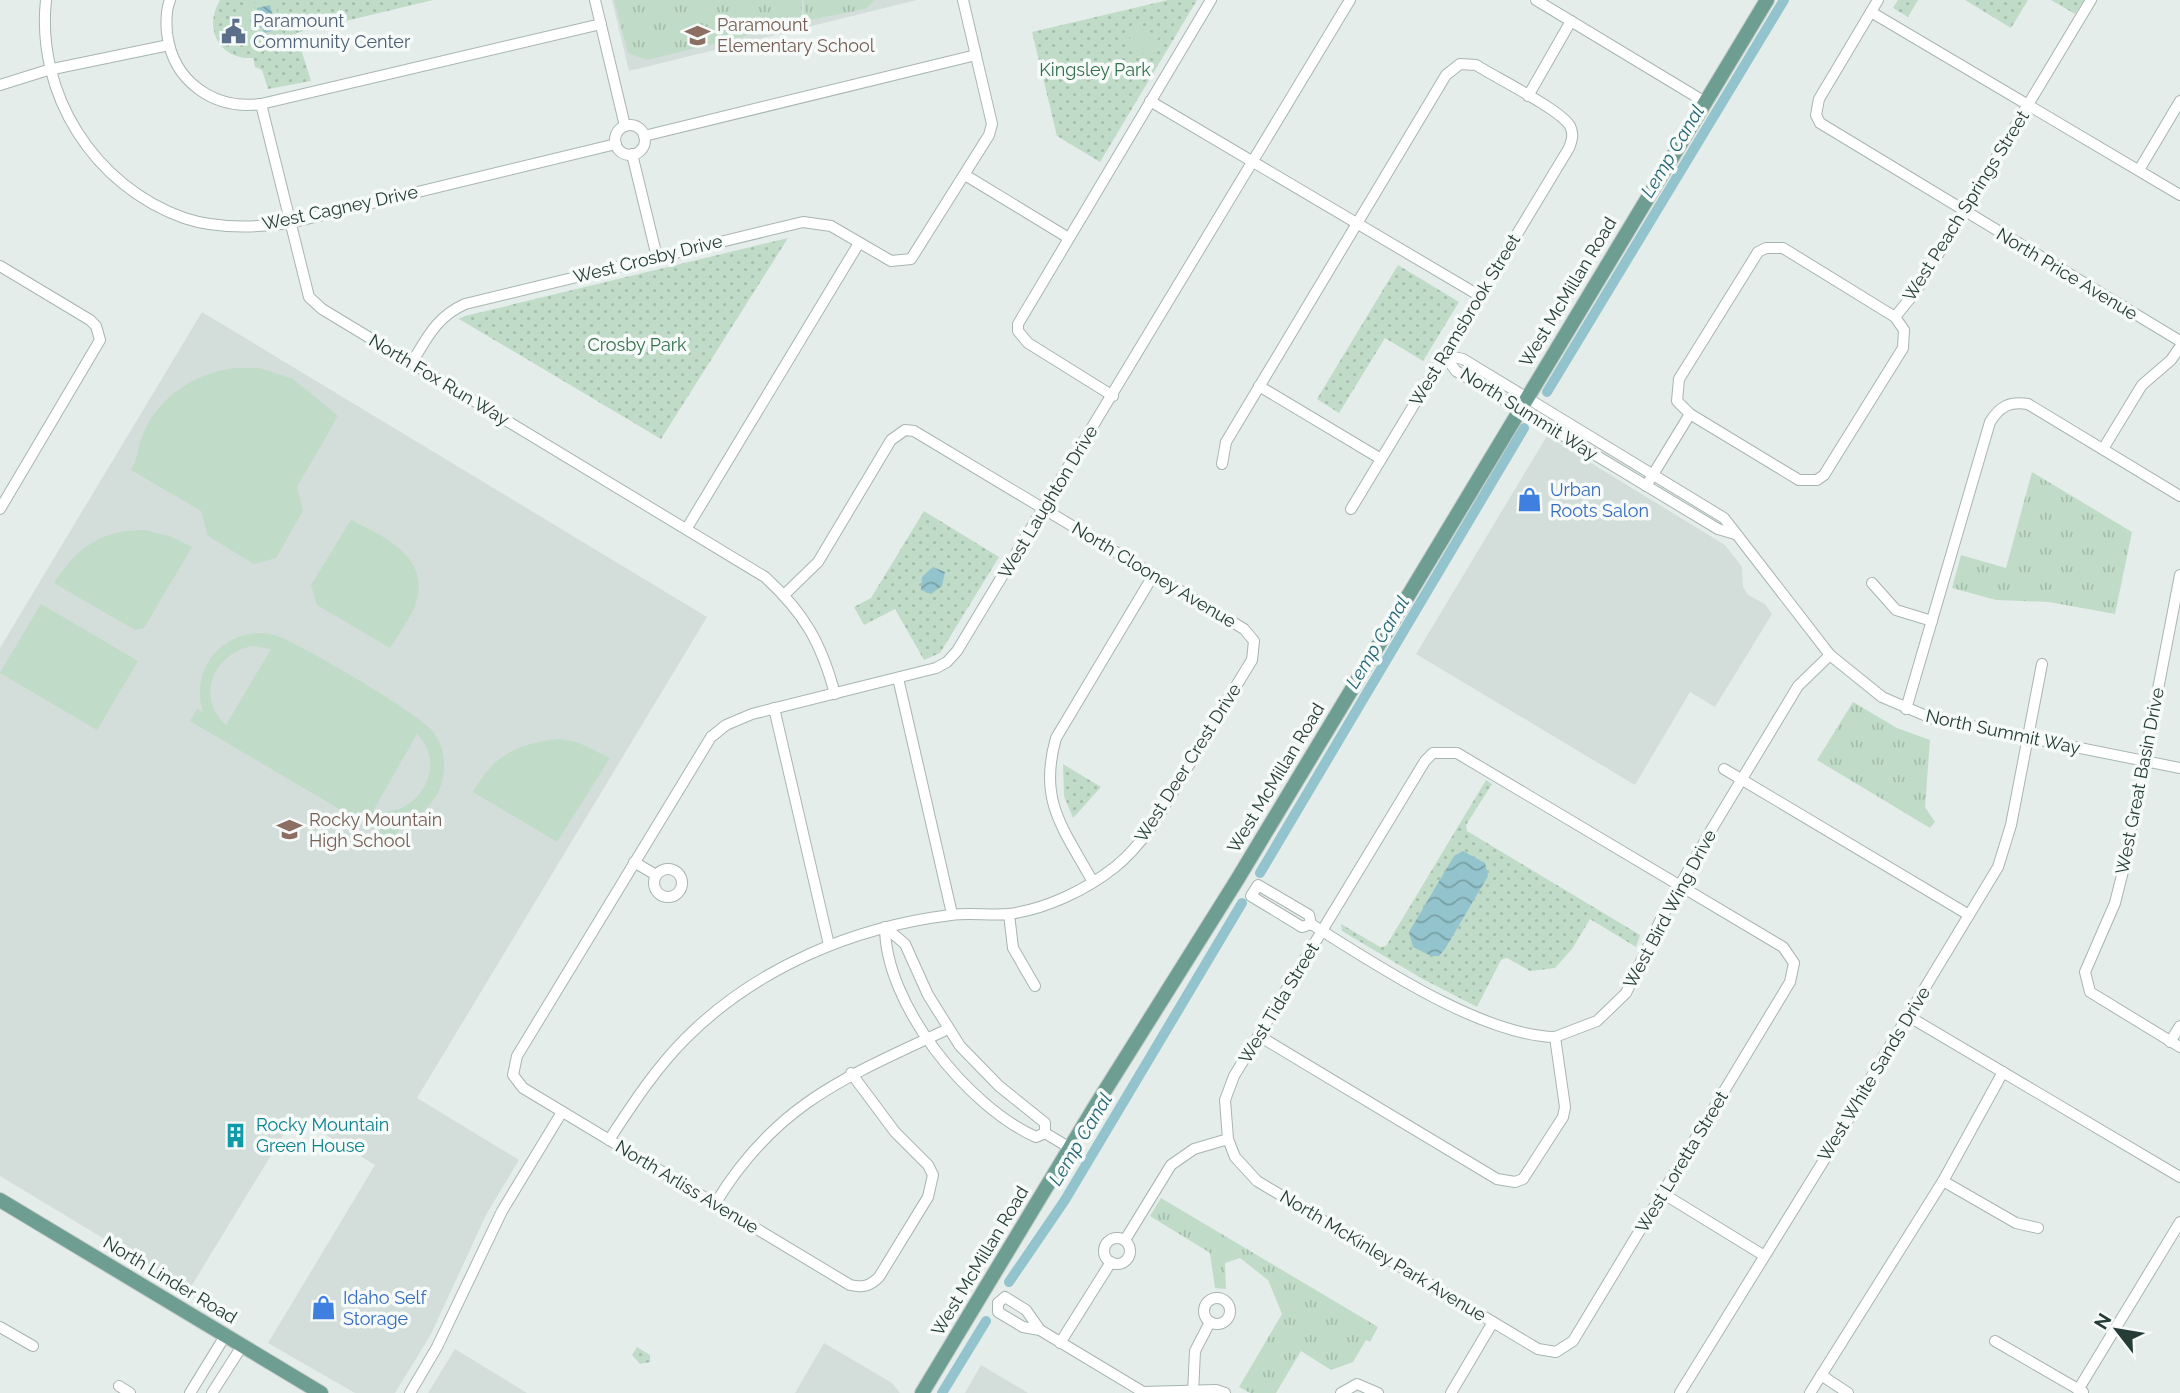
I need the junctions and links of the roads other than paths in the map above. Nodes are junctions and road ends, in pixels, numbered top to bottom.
1 (46, 0) edge
2 (170, 0) edge
3 (595, 0) edge
4 (963, 0) edge
5 (1211, 0) edge
6 (1350, 0) edge
7 (1536, 0) edge
8 (1767, 0) edge
9 (1878, 0) edge
10 (2091, 0) edge
11 (1871, 12) junction
12 (1571, 21) junction
13 (601, 24) junction
14 (169, 45) junction
15 (976, 55) junction
16 (48, 71) junction
17 (0, 86) edge
18 (1528, 96) junction
19 (1150, 101) junction
20 (2180, 101) edge
21 (1705, 102) junction
22 (261, 104) junction
23 (2029, 105) junction
24 (625, 126) junction
25 (645, 136) junction
26 (616, 144) junction
27 (632, 154) junction
28 (1253, 164) junction
29 (2139, 170) junction
30 (965, 175) junction
31 (2180, 195) edge
32 (1964, 213) junction
33 (290, 223) junction
34 (1356, 223) junction
35 (1068, 237) junction
36 (859, 243) junction
37 (657, 257) junction
38 (0, 266) edge
39 (1479, 296) junction
40 (1895, 317) junction
41 (2180, 341) edge
42 (2180, 347) edge
43 (1444, 355) junction
44 (411, 364) junction
45 (1259, 386) junction
46 (1113, 396) junction
47 (1523, 403) junction
48 (1690, 414) junction
49 (2103, 449) junction
50 (1381, 459) junction
51 (1222, 464) dead end
52 (1653, 474) junction
53 (1646, 486) junction
54 (2180, 496) edge
55 (1044, 508) junction
56 (0, 509) edge
57 (1351, 509) dead end
58 (687, 528) junction
59 (1735, 534) junction
60 (1154, 574) junction
61 (2180, 575) edge
62 (1872, 583) dead end
63 (784, 595) junction
64 (1932, 621) junction
65 (1254, 641) joint
66 (1830, 655) junction
67 (2042, 664) dead end
68 (898, 678) junction
69 (835, 694) junction
70 (774, 708) junction
71 (1906, 709) junction
72 (2028, 739) junction
73 (2144, 761) junction
74 (2180, 768) edge
75 (1724, 769) dead end
76 (1742, 780) junction
77 (634, 862) junction
78 (656, 875) dead end
79 (1237, 880) junction
80 (1093, 882) junction
81 (1679, 885) junction
82 (952, 914) junction
83 (1009, 914) junction
84 (1969, 915) junction
85 (885, 927) junction
86 (1322, 931) junction
87 (829, 945) junction
88 (1035, 986) dead end
89 (1908, 1016) junction
90 (2180, 1026) edge
91 (948, 1029) junction
92 (1259, 1037) junction
93 (1555, 1037) junction
94 (928, 1038) junction
95 (2175, 1044) edge
96 (2003, 1072) junction
97 (851, 1073) junction
98 (513, 1075) joint
99 (562, 1112) junction
100 (1045, 1133) junction
101 (1228, 1139) junction
102 (609, 1140) junction
103 (1070, 1148) junction
104 (2180, 1177) edge
105 (1943, 1181) junction
106 (1662, 1194) junction
107 (0, 1200) edge
108 (715, 1204) junction
109 (2180, 1222) edge
110 (2038, 1228) dead end
111 (1125, 1240) junction
112 (1763, 1255) junction
113 (1111, 1262) junction
114 (984, 1294) junction
115 (998, 1303) junction
116 (1210, 1322) dead end
117 (1493, 1322) junction
118 (0, 1327) edge
119 (1040, 1330) junction
120 (225, 1336) junction
121 (1995, 1341) dead end
122 (1060, 1343) junction
123 (33, 1346) dead end
124 (242, 1346) junction
125 (1556, 1352) joint
126 (1821, 1375) junction
127 (119, 1386) dead end
128 (1345, 1389) edge
129 (2082, 1391) edge
130 (1193, 1392) edge
131 (130, 1393) edge
132 (190, 1393) edge
133 (212, 1393) edge
134 (321, 1393) edge
135 (410, 1393) edge
136 (922, 1393) edge
137 (1225, 1393) edge
138 (1378, 1393) edge
139 (1451, 1393) edge
140 (1680, 1393) edge
141 (1810, 1393) edge
142 (1848, 1393) edge

1 - 16 street, West Cagney Drive
2 - 14 street
3 - 13 street
4 - 15 street
5 - 19 street
6 - 28 street, West Laughton Drive
7 - 12 street
8 - 21 main road, West McMillan Road
9 - 11 street
10 - 23 street, West Peach Springs Street
11 - 23 street
11 - 32 street, North Price Avenue
12 - 18 street
12 - 21 street
13 - 22 street
13 - 24 street
14 - 16 street
14 - 22 street
15 - 25 street
15 - 30 street
16 - 17 street
16 - 33 street, West Cagney Drive
18 - 34 street
18 - 39 street, West Ramsbrook Street
19 - 28 street
19 - 35 street
20 - 29 street
21 - 47 main road, West McMillan Road
22 - 33 street, North Fox Run Way
23 - 29 street
23 - 32 street, West Peach Springs Street
24 - 25 street
24 - 26 street
25 - 27 street
26 - 27 street
26 - 33 street, West Cagney Drive
27 - 37 street
28 - 34 street
28 - 46 street, West Laughton Drive
29 - 31 street
30 - 35 street
30 - 36 street, West Crosby Drive
32 - 40 street, West Peach Springs Street
32 - 41 street, North Price Avenue
33 - 44 street, North Fox Run Way
34 - 39 street
34 - 45 street
35 - 46 street
36 - 37 street, West Crosby Drive
36 - 58 street
37 - 44 street, West Crosby Drive
38 - 56 street
39 - 43 street, West Ramsbrook Street
40 - 48 street, West Peach Springs Street
40 - 48 street
42 - 49 street
43 - 47 street, North Summit Way
43 - 50 street, West Ramsbrook Street
44 - 58 street, North Fox Run Way
45 - 50 street
45 - 51 street
46 - 55 street, West Laughton Drive
47 - 52 street, North Summit Way
47 - 53 street, North Summit Way
47 - 79 main road, West McMillan Road
48 - 52 street
49 - 54 street
49 - 64 street
50 - 57 street, West Ramsbrook Street
52 - 53 street
52 - 59 street, North Summit Way
53 - 59 street, North Summit Way
55 - 60 street, North Clooney Avenue
55 - 63 street, North Clooney Avenue
55 - 68 street, West Laughton Drive
58 - 63 street, North Fox Run Way
59 - 66 street, North Summit Way
60 - 65 street, North Clooney Avenue
60 - 80 street
61 - 73 street, West Great Basin Drive
62 - 64 street
63 - 69 street, North Fox Run Way
64 - 71 street
65 - 80 street, West Deer Crest Drive
66 - 71 street, North Summit Way
66 - 76 street, West Bird Wing Drive
67 - 72 street, West White Sands Drive
68 - 69 street, West Laughton Drive
68 - 82 street
69 - 70 street, West Laughton Drive
70 - 77 street, West Laughton Drive
70 - 87 street
71 - 72 street, North Summit Way
72 - 73 street, North Summit Way
72 - 84 street, West White Sands Drive
73 - 74 street, North Summit Way
73 - 95 street, West Great Basin Drive
75 - 76 street
76 - 81 street, West Bird Wing Drive
76 - 84 street
77 - 78 street
77 - 98 street, West Laughton Drive
79 - 86 street
79 - 103 main road, West McMillan Road
80 - 83 street, West Deer Crest Drive
81 - 86 street, West Tida Street
81 - 93 street, West Bird Wing Drive
81 - 106 street, West Loretta Street
82 - 83 street, West Deer Crest Drive
82 - 85 street, West Deer Crest Drive
83 - 88 street
84 - 89 street, West White Sands Drive
85 - 87 street, West Deer Crest Drive
85 - 91 street
85 - 94 street
86 - 92 street, West Tida Street
86 - 93 street
87 - 102 street, West Deer Crest Drive
89 - 96 street
89 - 112 street, West White Sands Drive
90 - 95 street
91 - 94 street
91 - 100 street
92 - 93 street
92 - 101 street, West Tida Street
94 - 97 street
94 - 100 street
96 - 104 street
96 - 105 street
97 - 108 street
97 - 108 street, North Arliss Avenue
98 - 99 street, North Arliss Avenue
99 - 102 street, North Arliss Avenue
99 - 135 street
100 - 103 street
101 - 111 street
101 - 117 street, North McKinley Park Avenue
102 - 108 street, North Arliss Avenue
103 - 114 main road, West McMillan Road
105 - 110 street
105 - 126 street
106 - 112 street
106 - 125 street, West Loretta Street
107 - 120 main road, North Linder Road
109 - 129 street
111 - 113 street
111 - 113 street
112 - 140 street, West White Sands Drive
113 - 122 street
114 - 115 street
114 - 136 main road, West McMillan Road
115 - 119 street
115 - 119 street
116 - 130 street
117 - 125 street, North McKinley Park Avenue
117 - 139 street
118 - 123 street
119 - 122 street
120 - 124 main road, North Linder Road
120 - 132 street
121 - 129 street
122 - 130 street
124 - 133 street
124 - 134 main road, North Linder Road
126 - 141 street
126 - 142 street
127 - 131 street
128 - 138 street
130 - 137 street

